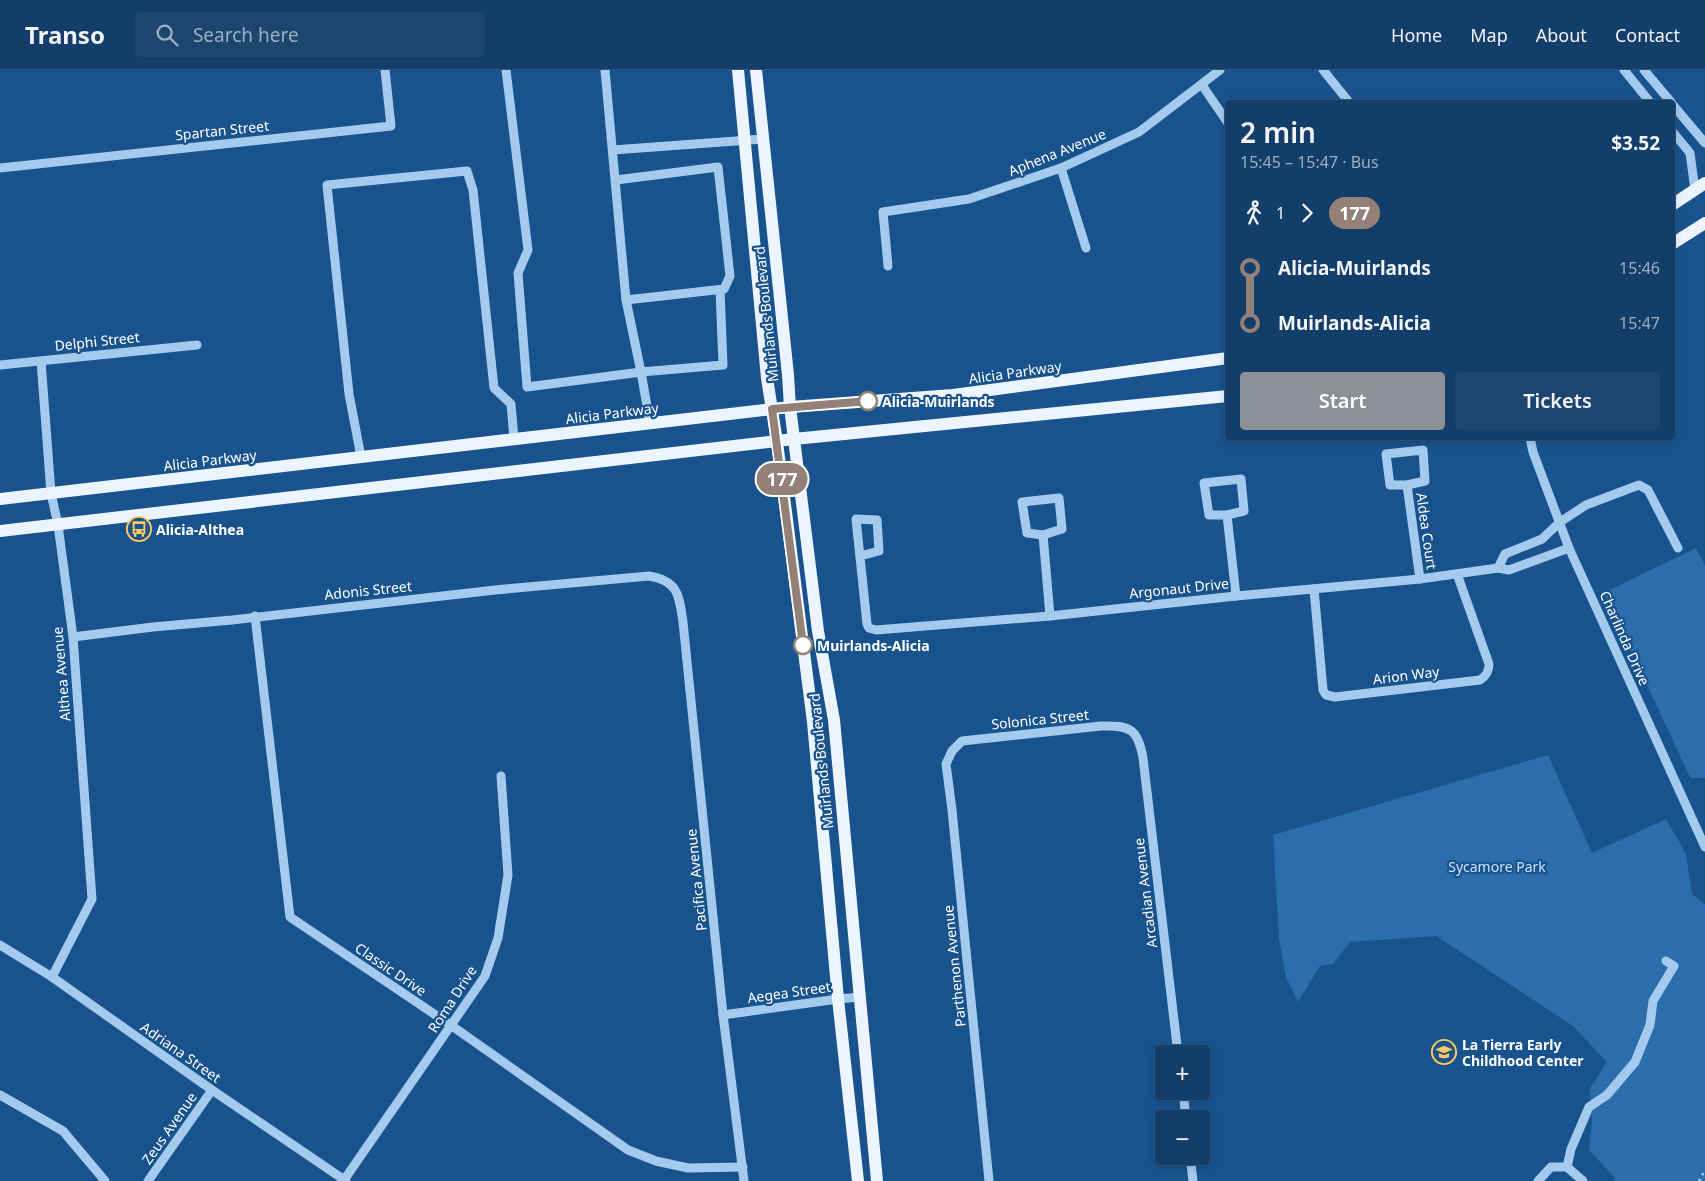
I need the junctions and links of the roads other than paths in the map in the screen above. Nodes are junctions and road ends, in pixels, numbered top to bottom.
1 (385, 70) edge
2 (506, 70) edge
3 (605, 70) edge
4 (738, 70) edge
5 (756, 70) edge
6 (1220, 70) edge
7 (1323, 70) edge
8 (1624, 70) edge
9 (1644, 70) edge
10 (1202, 85) junction
11 (1347, 100) edge
12 (1648, 100) edge
13 (1669, 100) edge
14 (1675, 107) edge
15 (1225, 119) edge
16 (1675, 135) edge
17 (763, 139) junction
18 (745, 140) junction
19 (1705, 143) edge
20 (613, 150) junction
21 (0, 168) edge
22 (1061, 168) junction
23 (616, 180) junction
24 (1700, 186) edge
25 (1675, 203) edge
26 (1705, 223) edge
27 (1675, 242) edge
28 (1086, 248) dead end
29 (888, 266) dead end
30 (720, 290) junction
31 (626, 300) junction
32 (197, 345) dead end
33 (1225, 358) edge
34 (42, 361) junction
35 (0, 365) edge
36 (641, 372) junction
37 (1225, 396) edge
38 (790, 407) junction
39 (772, 409) junction
40 (650, 424) junction
41 (514, 439) junction
42 (794, 439) junction
43 (1531, 440) edge
44 (777, 442) junction
45 (361, 457) junction
46 (1407, 485) junction
47 (50, 493) junction
48 (0, 498) edge
49 (1227, 515) junction
50 (1560, 522) junction
51 (58, 525) junction
52 (0, 531) edge
53 (1043, 535) junction
54 (1569, 548) junction
55 (1678, 548) dead end
56 (860, 556) dead end
57 (1498, 568) junction
58 (1457, 574) junction
59 (1420, 579) junction
60 (666, 581) joint
61 (1314, 589) junction
62 (1236, 596) junction
63 (255, 616) junction
64 (1050, 616) junction
65 (73, 637) junction
66 (1133, 731) joint
67 (952, 751) joint
68 (501, 776) dead end
69 (1705, 847) edge
70 (0, 945) edge
71 (1666, 961) dead end
72 (52, 977) junction
73 (860, 997) junction
74 (838, 999) junction
75 (723, 1015) junction
76 (452, 1026) junction
77 (1177, 1045) edge
78 (212, 1090) junction
79 (0, 1095) edge
80 (1191, 1165) edge
81 (743, 1167) junction
82 (1567, 1167) junction
83 (345, 1180) edge
84 (105, 1181) edge
85 (148, 1181) edge
86 (744, 1181) edge
87 (858, 1181) edge
88 (878, 1181) edge
89 (989, 1181) edge
90 (1193, 1181) edge
91 (1538, 1181) edge
92 (1583, 1181) edge

1 - 21 street, Spartan Street
2 - 36 street
3 - 20 street
4 - 18 main road, Muirlands Boulevard
5 - 17 main road, Muirlands Boulevard
6 - 10 street, Aphena Avenue
7 - 11 street
8 - 12 street
9 - 13 street
10 - 15 street
10 - 22 street, Aphena Avenue
14 - 19 street
16 - 24 street
17 - 18 street
17 - 38 main road, Muirlands Boulevard
18 - 20 street
18 - 39 main road, Muirlands Boulevard
20 - 23 street
22 - 28 street
22 - 29 street, Aphena Avenue
23 - 30 street
23 - 31 street
24 - 25 main road
26 - 27 main road
30 - 31 street
30 - 36 street
31 - 36 street
32 - 34 street, Delphi Street
33 - 38 main road, Alicia Parkway
34 - 35 street, Delphi Street
34 - 47 street, Althea Avenue
36 - 40 street
37 - 42 main road
38 - 39 main road, Alicia Parkway
38 - 42 main road, Muirlands Boulevard
39 - 40 main road, Alicia Parkway
39 - 44 main road, Muirlands Boulevard
40 - 41 main road, Alicia Parkway
41 - 45 main road, Alicia Parkway
41 - 45 street
42 - 44 main road
42 - 73 main road, Muirlands Boulevard
43 - 50 street, Charlinda Drive
44 - 51 main road
44 - 74 main road, Muirlands Boulevard
45 - 47 main road, Alicia Parkway
46 - 46 street, Aldea Court
46 - 59 street, Aldea Court
47 - 48 main road, Alicia Parkway
47 - 51 street, Althea Avenue
49 - 49 street
49 - 62 street
50 - 54 street, Charlinda Drive
50 - 55 street
50 - 57 street
51 - 52 main road
51 - 65 street, Althea Avenue
53 - 53 street
53 - 64 street
54 - 57 street, Argonaut Drive
54 - 69 street, Charlinda Drive
56 - 64 street, Argonaut Drive
57 - 58 street, Argonaut Drive
58 - 59 street, Argonaut Drive
58 - 61 street, Arion Way
59 - 61 street, Argonaut Drive
60 - 63 street, Adonis Street
60 - 75 street, Pacifica Avenue
61 - 62 street, Argonaut Drive
62 - 64 street, Argonaut Drive
63 - 65 street, Adonis Street
63 - 76 street, Classic Drive
65 - 72 street, Althea Avenue
66 - 67 street, Solonica Street
66 - 77 street, Arcadian Avenue
67 - 89 street, Parthenon Avenue
68 - 76 street, Roma Drive
70 - 72 street, Adriana Street
71 - 82 street
72 - 78 street, Adriana Street
73 - 74 street, Aegea Street
73 - 88 main road, Muirlands Boulevard
74 - 75 street, Aegea Street
74 - 87 main road, Muirlands Boulevard
75 - 81 street, Pacifica Avenue
76 - 81 street, Classic Drive
76 - 83 street, Roma Drive
78 - 83 street, Adriana Street
78 - 85 street, Zeus Avenue
79 - 84 street
80 - 90 street
81 - 86 street, Pacifica Avenue
82 - 91 street
82 - 92 street

